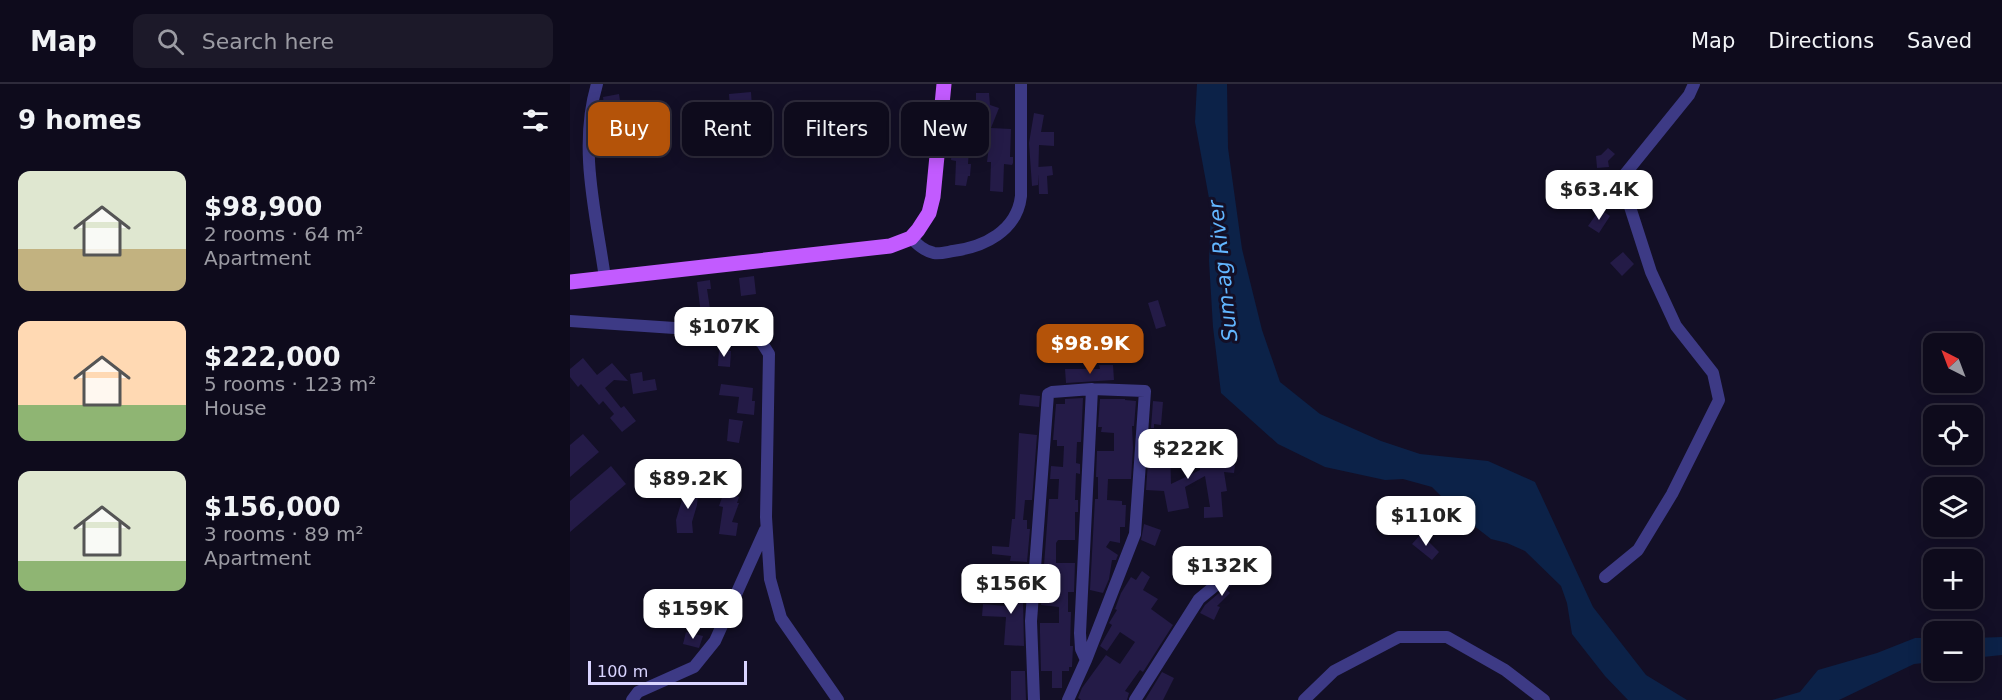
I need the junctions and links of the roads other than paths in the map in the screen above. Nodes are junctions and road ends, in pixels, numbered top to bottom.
1 (597, 84) edge
2 (944, 84) edge
3 (1022, 84) edge
4 (1694, 84) edge
5 (911, 238) junction
6 (605, 278) junction
7 (570, 282) edge
8 (570, 321) edge
9 (1092, 389) junction
10 (766, 526) junction
11 (1245, 554) dead end
12 (1605, 577) dead end
13 (1086, 660) junction
14 (632, 700) edge
15 (838, 700) edge
16 (1034, 700) edge
17 (1068, 700) edge
18 (1135, 700) edge
19 (1305, 700) edge
20 (1544, 700) edge

1 - 6 street
2 - 5 main road
3 - 5 street
4 - 12 street
5 - 6 main road
6 - 7 main road
8 - 10 street
9 - 13 street
9 - 13 street
9 - 16 street
10 - 14 street
10 - 15 street
11 - 18 street
13 - 17 street
19 - 20 street

